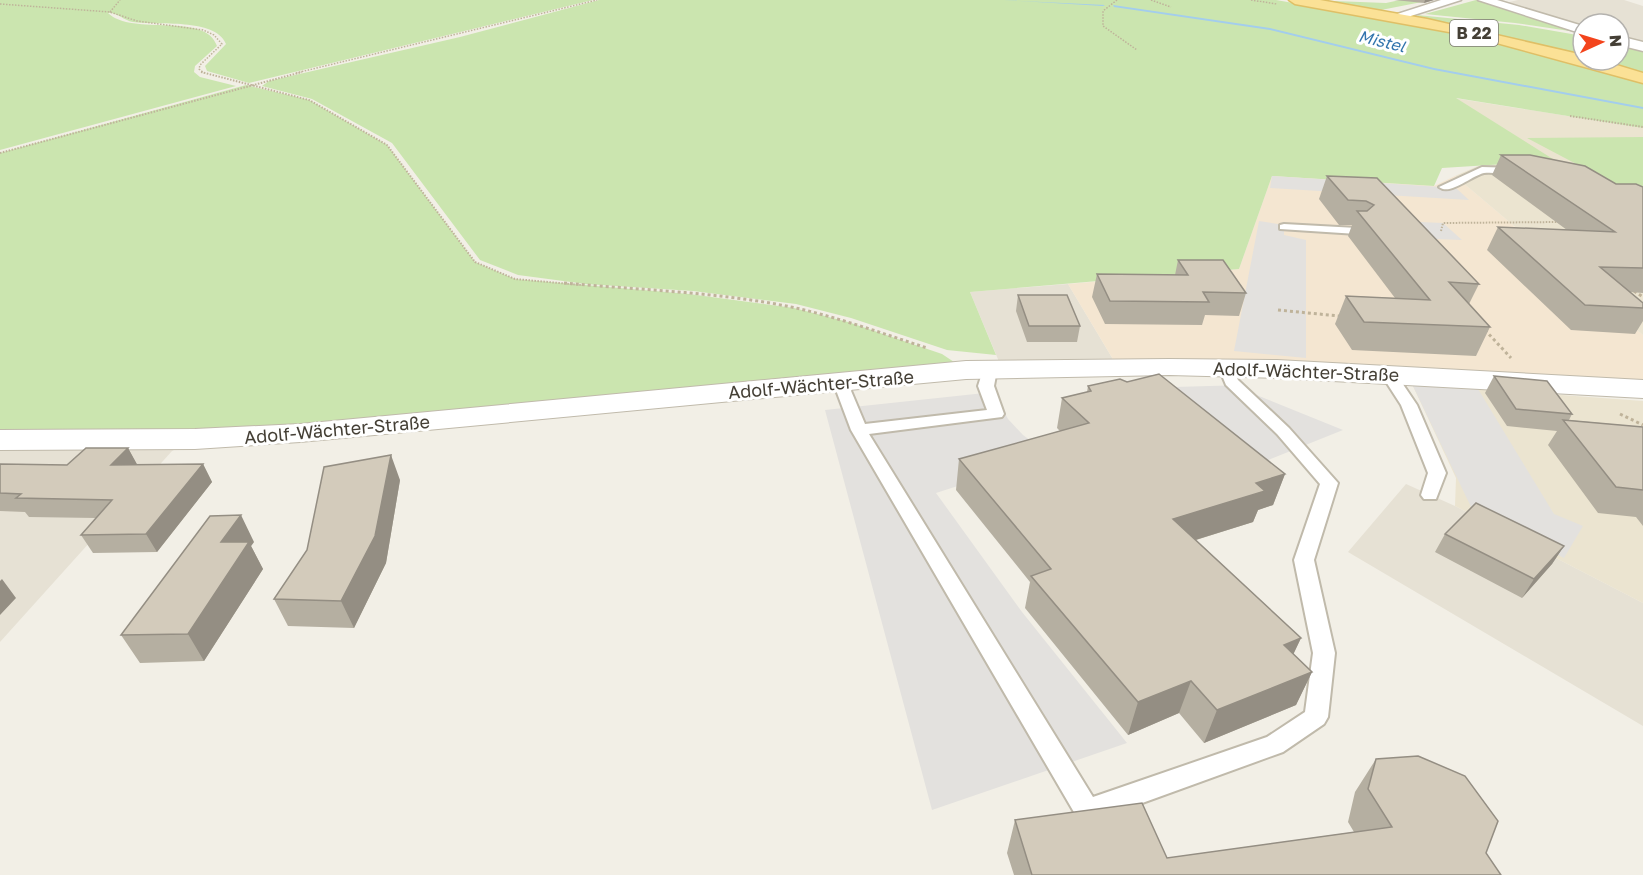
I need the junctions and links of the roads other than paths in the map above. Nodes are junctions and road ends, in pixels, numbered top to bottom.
1 (1295, 0) edge
2 (1455, 0) edge
3 (1489, 2) edge
4 (1395, 17) junction
5 (1571, 26) edge
6 (1643, 78) edge
7 (1528, 171) edge
8 (1444, 187) dead end
9 (1284, 227) dead end
10 (1357, 231) dead end
11 (1226, 368) junction
12 (978, 370) junction
13 (1389, 374) junction
14 (840, 382) junction
15 (1643, 389) edge
16 (859, 430) junction
17 (0, 440) edge
18 (1430, 495) dead end

1 - 4 main road, B 22
2 - 4 street
3 - 5 street
4 - 6 main road, B 22
7 - 8 lane
9 - 10 lane
11 - 12 street, Adolf-Wächter-Straße
11 - 13 street, Adolf-Wächter-Straße
11 - 16 lane
12 - 14 street, Adolf-Wächter-Straße
12 - 16 lane
13 - 15 street, Adolf-Wächter-Straße
13 - 18 lane
14 - 16 lane
14 - 17 street, Adolf-Wächter-Straße

